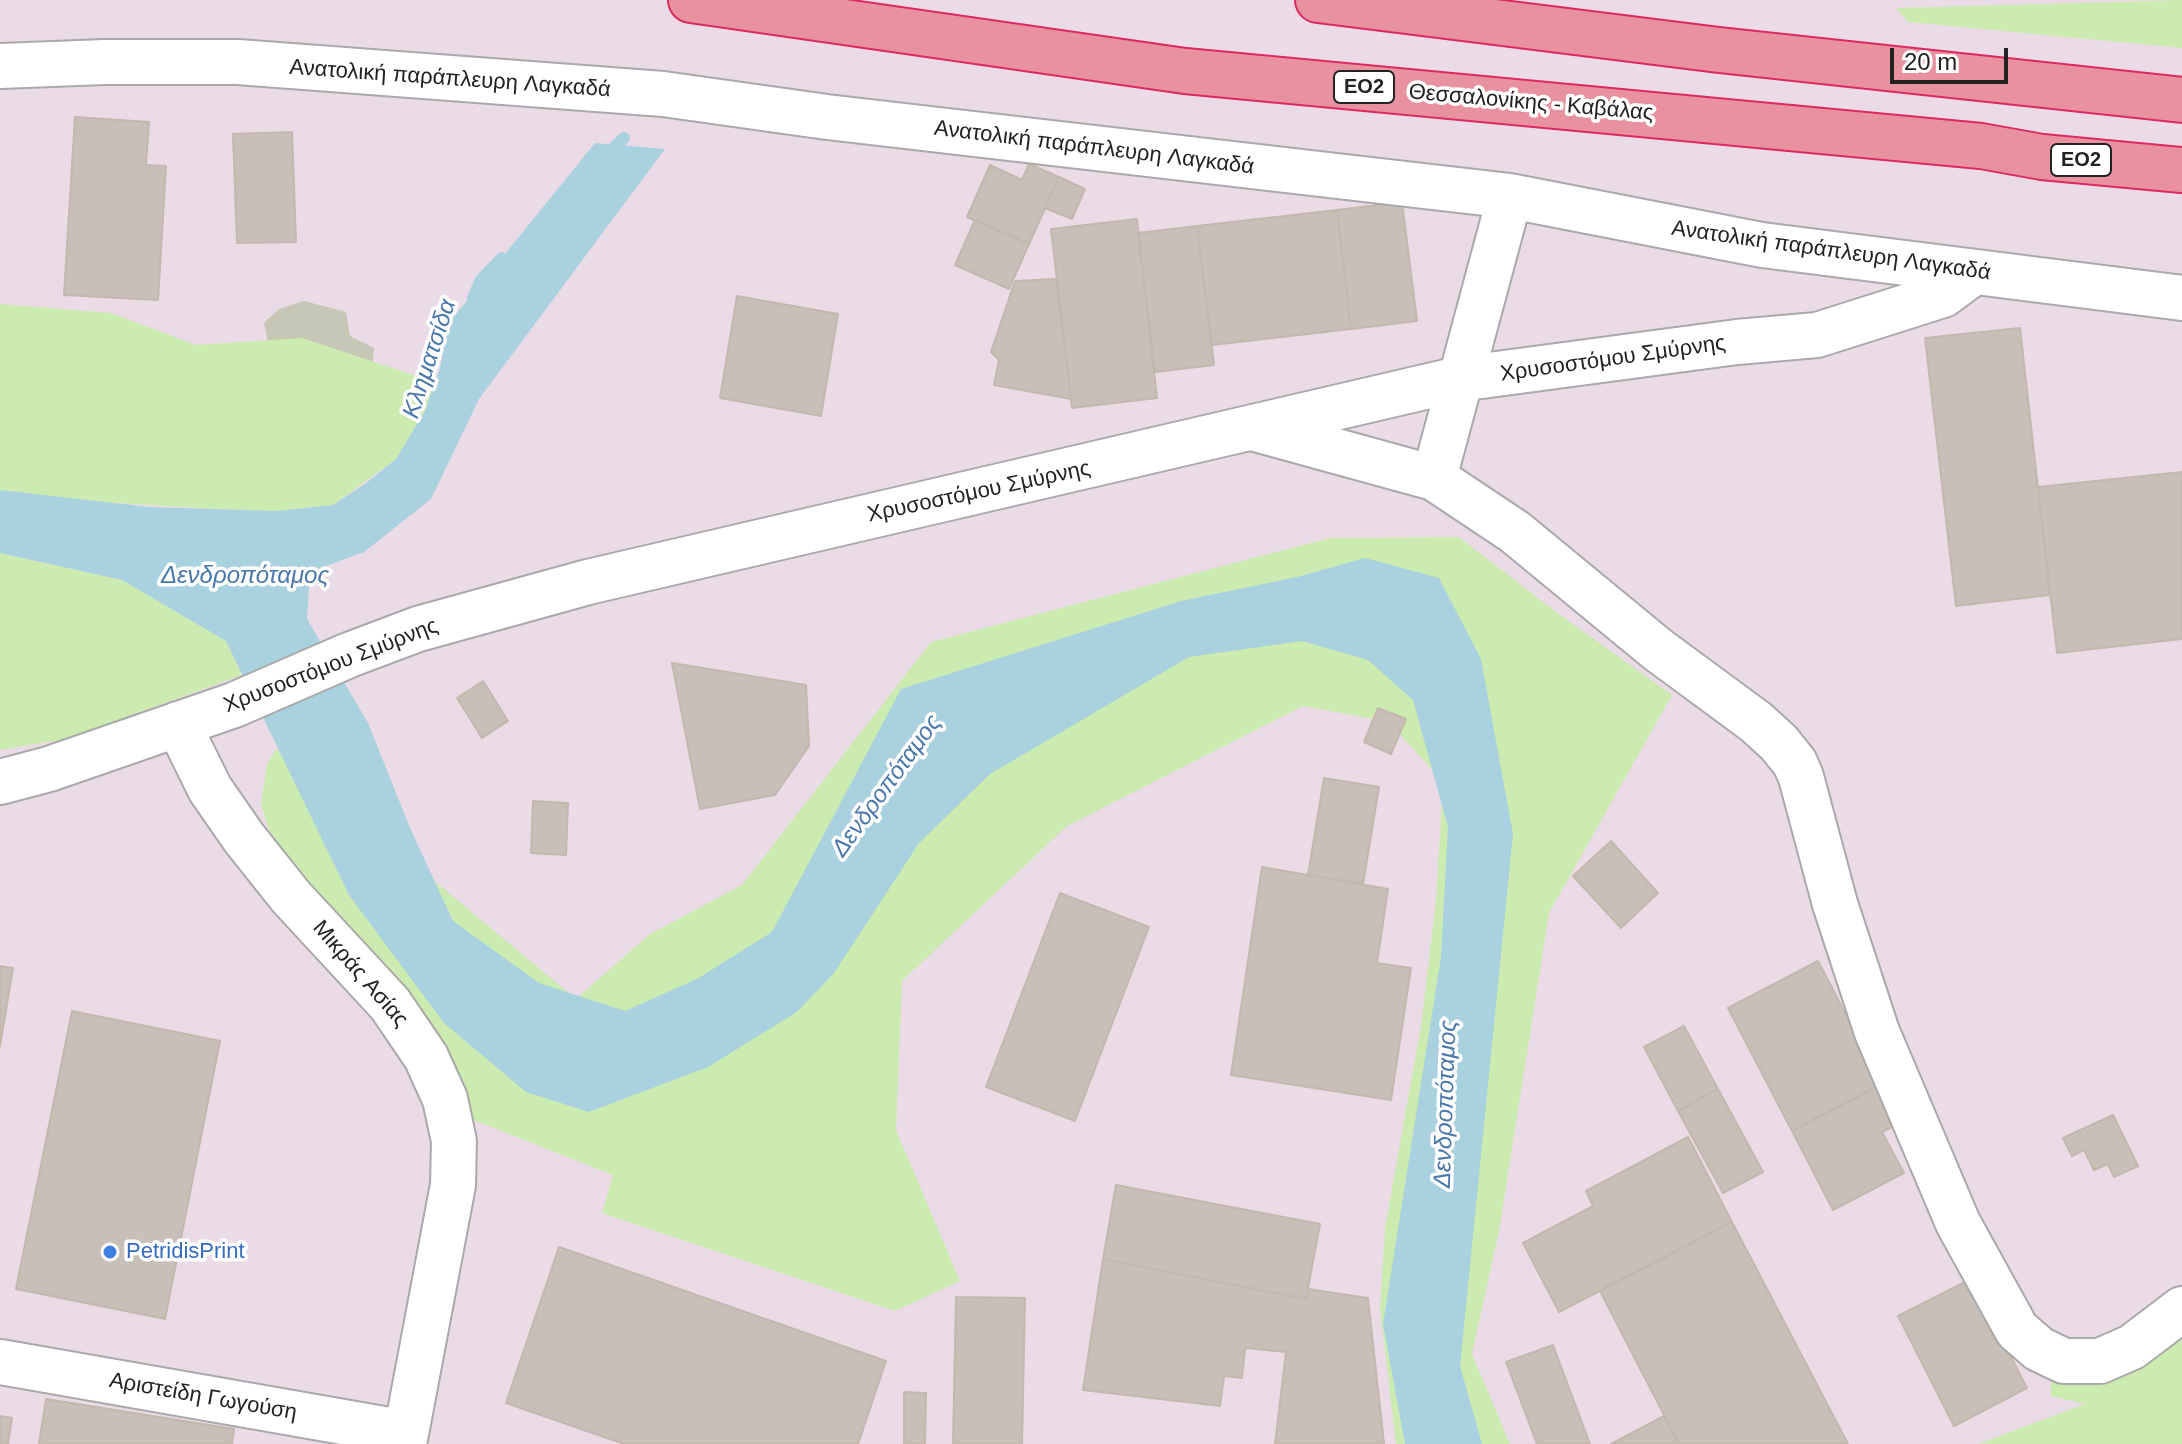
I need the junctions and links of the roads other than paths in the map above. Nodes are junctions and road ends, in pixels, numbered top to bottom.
1 (691, 0) edge
2 (1318, 0) edge
3 (0, 66) edge
4 (2182, 100) edge
5 (1981, 146) junction
6 (2182, 170) edge
7 (2182, 187) edge
8 (1510, 196) junction
9 (1973, 273) junction
10 (2182, 298) edge
11 (1459, 379) junction
12 (1254, 428) junction
13 (1434, 478) junction
14 (178, 724) junction
15 (0, 782) edge
16 (2182, 1309) edge
17 (0, 1362) edge
18 (405, 1439) edge

1 - 5 highway, Θεσσαλονίκης - Καβάλας / ΕΟ2
2 - 4 highway
3 - 8 street, Ανατολική παράπλευρη Λαγκαδά
5 - 6 highway, Θεσσαλονίκης - Καβάλας / ΕΟ2
5 - 7 highway
8 - 9 street, Ανατολική παράπλευρη Λαγκαδά
8 - 11 street
9 - 10 street, Ανατολική παράπλευρη Λαγκαδά
9 - 11 street, Χρυσοστόμου Σμύρνης
11 - 12 street, Χρυσοστόμου Σμύρνης
11 - 13 street
12 - 13 street
12 - 14 street, Χρυσοστόμου Σμύρνης
13 - 16 street
14 - 15 street, Χρυσοστόμου Σμύρνης
14 - 18 street, Μικράς Ασίας
17 - 18 street, Αριστείδη Γωγούση

